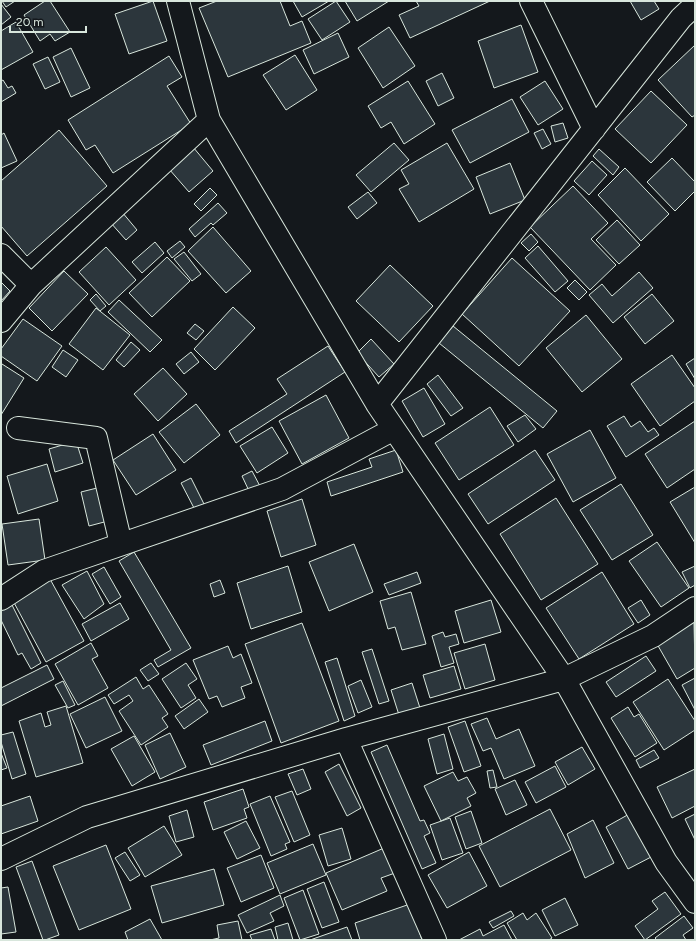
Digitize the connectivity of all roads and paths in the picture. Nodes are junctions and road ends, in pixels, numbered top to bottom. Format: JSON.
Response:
{"nodes":[{"id":1,"x":178,"y":1,"type":"edge"},
{"id":2,"x":531,"y":1,"type":"edge"},
{"id":3,"x":695,"y":5,"type":"edge"},
{"id":4,"x":209,"y":120,"type":"junction"},
{"id":5,"x":594,"y":128,"type":"junction"},
{"id":6,"x":1,"y":255,"type":"edge"},
{"id":7,"x":31,"y":285,"type":"junction"},
{"id":8,"x":1,"y":321,"type":"edge"},
{"id":9,"x":377,"y":404,"type":"junction"},
{"id":10,"x":18,"y":428,"type":"dead end"},
{"id":11,"x":394,"y":429,"type":"junction"},
{"id":12,"x":121,"y":544,"type":"junction"},
{"id":13,"x":1,"y":599,"type":"edge"},
{"id":14,"x":695,"y":608,"type":"edge"},
{"id":15,"x":564,"y":679,"type":"junction"},
{"id":16,"x":346,"y":739,"type":"junction"},
{"id":17,"x":1,"y":859,"type":"edge"},
{"id":18,"x":695,"y":902,"type":"edge"},
{"id":19,"x":435,"y":940,"type":"edge"}],
"edges":[{"from":1,"to":4,"type":"street"},
{"from":2,"to":5,"type":"street"},
{"from":3,"to":5,"type":"street"},
{"from":4,"to":7,"type":"street"},
{"from":4,"to":9,"type":"street"},
{"from":5,"to":9,"type":"street"},
{"from":6,"to":7,"type":"street"},
{"from":7,"to":8,"type":"street"},
{"from":9,"to":11,"type":"street"},
{"from":10,"to":12,"type":"street"},
{"from":11,"to":12,"type":"street"},
{"from":11,"to":15,"type":"street"},
{"from":12,"to":13,"type":"street"},
{"from":14,"to":15,"type":"street"},
{"from":15,"to":16,"type":"street"},
{"from":15,"to":18,"type":"street"},
{"from":16,"to":17,"type":"street"},
{"from":16,"to":19,"type":"street"}]}
